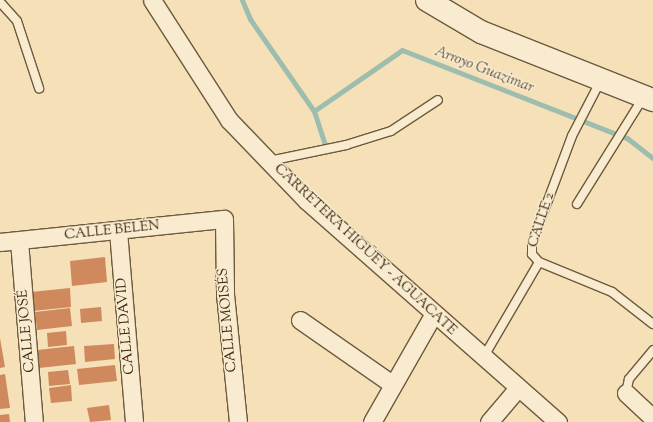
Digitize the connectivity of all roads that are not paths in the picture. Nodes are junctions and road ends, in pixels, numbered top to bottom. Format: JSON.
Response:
{"nodes":[{"id":1,"x":152,"y":0,"type":"edge"},
{"id":2,"x":427,"y":0,"type":"edge"},
{"id":3,"x":0,"y":2,"type":"edge"},
{"id":4,"x":601,"y":79,"type":"junction"},
{"id":5,"x":39,"y":88,"type":"dead end"},
{"id":6,"x":648,"y":98,"type":"edge"},
{"id":7,"x":438,"y":100,"type":"dead end"},
{"id":8,"x":268,"y":161,"type":"junction"},
{"id":9,"x":577,"y":204,"type":"dead end"},
{"id":10,"x":224,"y":219,"type":"joint"},
{"id":11,"x":118,"y":231,"type":"junction"},
{"id":12,"x":19,"y":241,"type":"junction"},
{"id":13,"x":0,"y":242,"type":"edge"},
{"id":14,"x":539,"y":262,"type":"junction"},
{"id":15,"x":433,"y":315,"type":"junction"},
{"id":16,"x":300,"y":320,"type":"dead end"},
{"id":17,"x":653,"y":324,"type":"edge"},
{"id":18,"x":653,"y":350,"type":"edge"},
{"id":19,"x":483,"y":358,"type":"junction"},
{"id":20,"x":392,"y":384,"type":"junction"},
{"id":21,"x":517,"y":389,"type":"junction"},
{"id":22,"x":626,"y":393,"type":"joint"},
{"id":23,"x":653,"y":418,"type":"edge"},
{"id":24,"x":34,"y":422,"type":"edge"},
{"id":25,"x":134,"y":422,"type":"edge"},
{"id":26,"x":238,"y":422,"type":"edge"},
{"id":27,"x":372,"y":422,"type":"edge"},
{"id":28,"x":489,"y":422,"type":"edge"},
{"id":29,"x":558,"y":422,"type":"edge"}],
"edges":[{"from":1,"to":8,"type":"street","name":"CARRETERA HIGÜEY - AGUACATE"},
{"from":2,"to":4,"type":"main road"},
{"from":3,"to":5,"type":"lane"},
{"from":4,"to":6,"type":"main road"},
{"from":4,"to":14,"type":"lane","name":"CALLE 2"},
{"from":6,"to":9,"type":"lane"},
{"from":7,"to":8,"type":"lane"},
{"from":8,"to":15,"type":"street","name":"CARRETERA HIGÜEY - AGUACATE"},
{"from":10,"to":11,"type":"street","name":"CALLE BELÉN"},
{"from":10,"to":26,"type":"street","name":"CALLE MOISÉS"},
{"from":11,"to":12,"type":"street","name":"CALLE BELÉN"},
{"from":11,"to":25,"type":"street","name":"CALLE DAVID"},
{"from":12,"to":13,"type":"street","name":"CALLE BELÉN"},
{"from":12,"to":24,"type":"street","name":"CALLE JOSÉ"},
{"from":14,"to":17,"type":"lane","name":"CALLE 2"},
{"from":14,"to":19,"type":"lane"},
{"from":15,"to":19,"type":"street","name":"CARRETERA HIGÜEY - AGUACATE"},
{"from":15,"to":20,"type":"street"},
{"from":16,"to":20,"type":"street"},
{"from":18,"to":22,"type":"lane"},
{"from":19,"to":21,"type":"street","name":"CARRETERA HIGÜEY - AGUACATE"},
{"from":20,"to":27,"type":"street"},
{"from":21,"to":28,"type":"street"},
{"from":21,"to":29,"type":"street","name":"CARRETERA HIGÜEY - AGUACATE"},
{"from":22,"to":23,"type":"street"}]}
